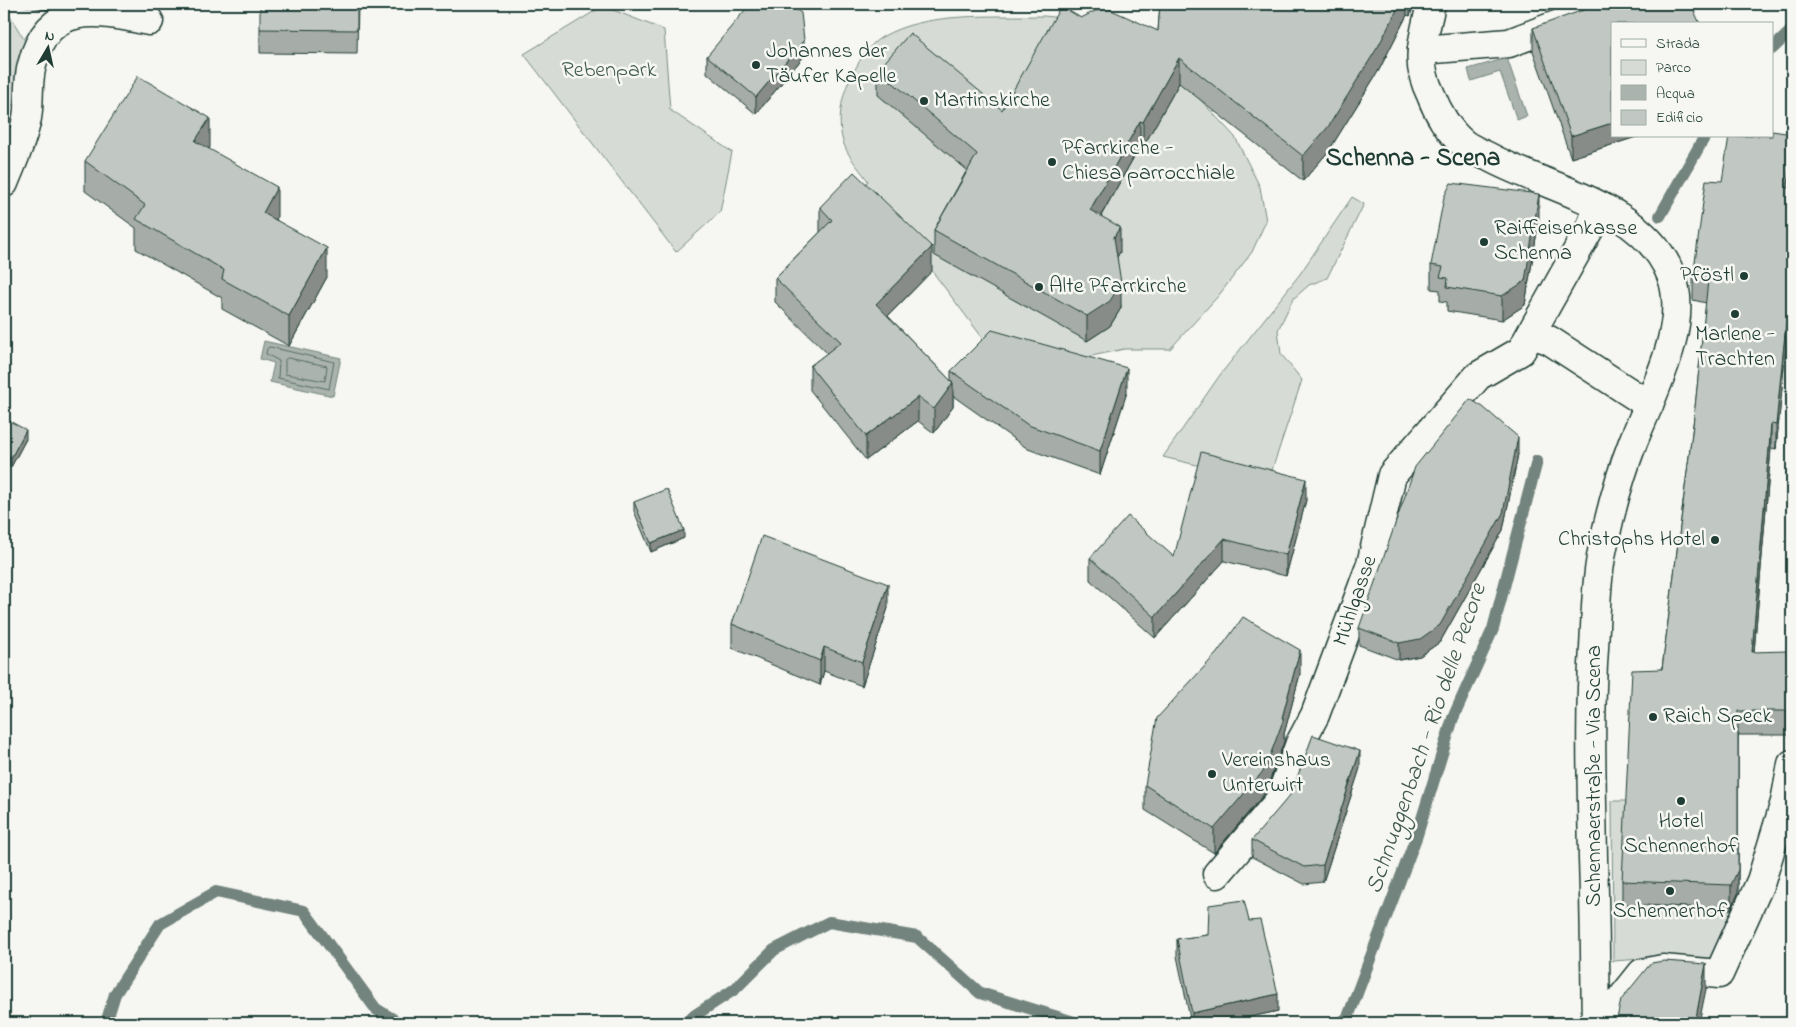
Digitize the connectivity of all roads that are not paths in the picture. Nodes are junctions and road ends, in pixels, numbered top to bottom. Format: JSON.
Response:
{"nodes":[{"id":1,"x":1431,"y":4,"type":"edge"},
{"id":2,"x":1612,"y":4,"type":"edge"},
{"id":3,"x":149,"y":21,"type":"dead end"},
{"id":4,"x":1422,"y":50,"type":"junction"},
{"id":5,"x":4,"y":183,"type":"edge"},
{"id":6,"x":1600,"y":206,"type":"junction"},
{"id":7,"x":1526,"y":343,"type":"junction"},
{"id":8,"x":1649,"y":405,"type":"junction"},
{"id":9,"x":1792,"y":764,"type":"edge"},
{"id":10,"x":1217,"y":874,"type":"dead end"},
{"id":11,"x":1596,"y":1023,"type":"edge"},
{"id":12,"x":1602,"y":1023,"type":"edge"}],
"edges":[{"from":1,"to":4,"type":"street","name":"Schennaerstraße - Via Scena"},
{"from":2,"to":4,"type":"street"},
{"from":3,"to":5,"type":"street"},
{"from":4,"to":6,"type":"street","name":"Schennaerstraße - Via Scena"},
{"from":6,"to":7,"type":"street"},
{"from":6,"to":8,"type":"street","name":"Schennaerstraße - Via Scena"},
{"from":7,"to":8,"type":"street"},
{"from":7,"to":10,"type":"street","name":"Mühlgasse"},
{"from":8,"to":11,"type":"street","name":"Schennaerstraße - Via Scena"},
{"from":9,"to":12,"type":"street"}]}
